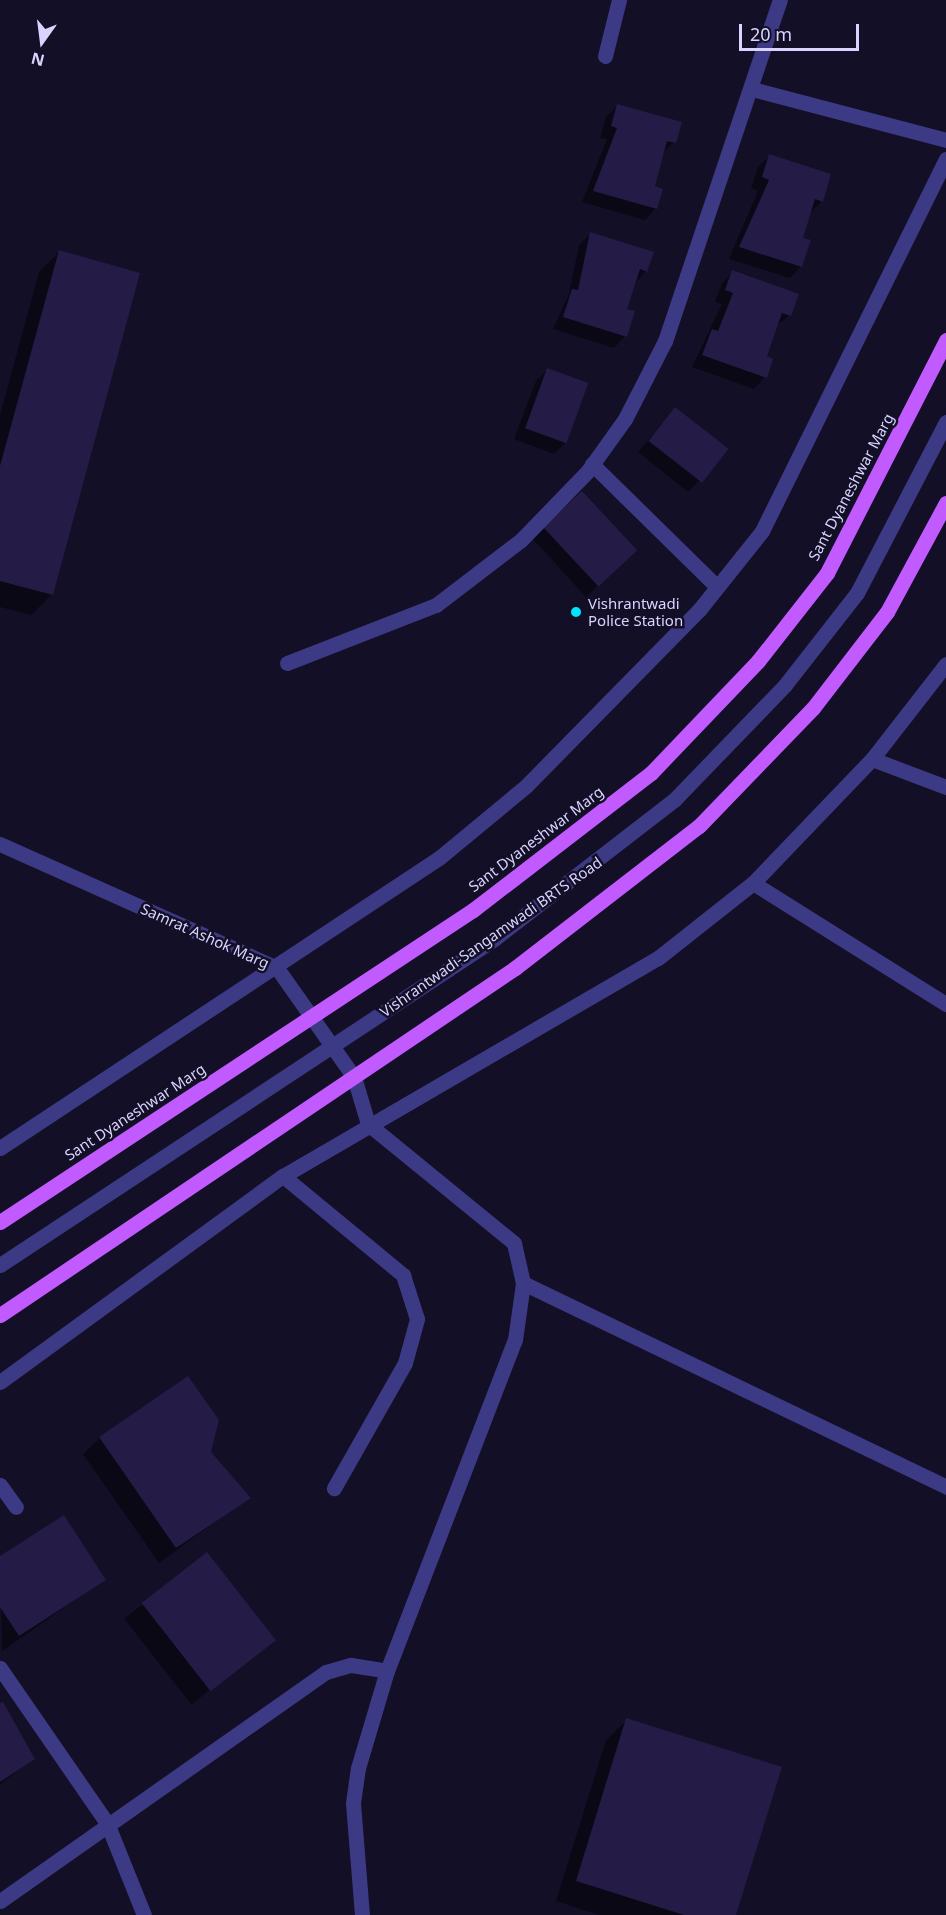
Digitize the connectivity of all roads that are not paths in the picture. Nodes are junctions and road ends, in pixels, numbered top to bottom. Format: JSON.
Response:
{"nodes":[{"id":1,"x":619,"y":0,"type":"edge"},
{"id":2,"x":780,"y":0,"type":"edge"},
{"id":3,"x":605,"y":56,"type":"dead end"},
{"id":4,"x":752,"y":89,"type":"junction"},
{"id":5,"x":946,"y":140,"type":"edge"},
{"id":6,"x":946,"y":159,"type":"edge"},
{"id":7,"x":946,"y":340,"type":"edge"},
{"id":8,"x":946,"y":422,"type":"edge"},
{"id":9,"x":592,"y":464,"type":"junction"},
{"id":10,"x":946,"y":503,"type":"edge"},
{"id":11,"x":717,"y":587,"type":"junction"},
{"id":12,"x":287,"y":663,"type":"dead end"},
{"id":13,"x":946,"y":664,"type":"edge"},
{"id":14,"x":872,"y":759,"type":"junction"},
{"id":15,"x":946,"y":787,"type":"edge"},
{"id":16,"x":0,"y":844,"type":"edge"},
{"id":17,"x":753,"y":882,"type":"junction"},
{"id":18,"x":277,"y":968,"type":"junction"},
{"id":19,"x":946,"y":1004,"type":"edge"},
{"id":20,"x":312,"y":1017,"type":"junction"},
{"id":21,"x":333,"y":1047,"type":"junction"},
{"id":22,"x":354,"y":1077,"type":"junction"},
{"id":23,"x":368,"y":1124,"type":"junction"},
{"id":24,"x":0,"y":1148,"type":"edge"},
{"id":25,"x":284,"y":1176,"type":"junction"},
{"id":26,"x":0,"y":1222,"type":"edge"},
{"id":27,"x":0,"y":1265,"type":"edge"},
{"id":28,"x":524,"y":1283,"type":"junction"},
{"id":29,"x":0,"y":1315,"type":"edge"},
{"id":30,"x":0,"y":1382,"type":"edge"},
{"id":31,"x":0,"y":1485,"type":"edge"},
{"id":32,"x":946,"y":1487,"type":"edge"},
{"id":33,"x":334,"y":1488,"type":"dead end"},
{"id":34,"x":16,"y":1507,"type":"dead end"},
{"id":35,"x":0,"y":1668,"type":"edge"},
{"id":36,"x":387,"y":1671,"type":"junction"},
{"id":37,"x":106,"y":1823,"type":"junction"},
{"id":38,"x":0,"y":1901,"type":"edge"},
{"id":39,"x":144,"y":1915,"type":"edge"},
{"id":40,"x":362,"y":1915,"type":"edge"}],
"edges":[{"from":1,"to":3,"type":"street"},
{"from":2,"to":4,"type":"street"},
{"from":4,"to":5,"type":"street"},
{"from":4,"to":9,"type":"street"},
{"from":6,"to":11,"type":"street"},
{"from":7,"to":20,"type":"main road","name":"Sant Dyaneshwar Marg"},
{"from":8,"to":21,"type":"street","name":"Vishrantwadi-Sangamwadi BRTS Road"},
{"from":9,"to":11,"type":"street"},
{"from":9,"to":12,"type":"street"},
{"from":10,"to":22,"type":"main road"},
{"from":11,"to":18,"type":"street"},
{"from":13,"to":14,"type":"street"},
{"from":14,"to":15,"type":"street"},
{"from":14,"to":17,"type":"street"},
{"from":16,"to":18,"type":"street","name":"Samrat Ashok Marg"},
{"from":17,"to":19,"type":"street"},
{"from":17,"to":23,"type":"street"},
{"from":18,"to":20,"type":"street","name":"Samrat Ashok Marg"},
{"from":18,"to":24,"type":"street"},
{"from":20,"to":21,"type":"street","name":"Samrat Ashok Marg"},
{"from":20,"to":26,"type":"main road","name":"Sant Dyaneshwar Marg"},
{"from":21,"to":22,"type":"street","name":"Samrat Ashok Marg"},
{"from":21,"to":27,"type":"street","name":"Vishrantwadi-Sangamwadi BRTS Road"},
{"from":22,"to":23,"type":"street","name":"Samrat Ashok Marg"},
{"from":22,"to":29,"type":"main road"},
{"from":23,"to":25,"type":"street"},
{"from":23,"to":28,"type":"street"},
{"from":25,"to":30,"type":"street"},
{"from":25,"to":33,"type":"street"},
{"from":28,"to":32,"type":"street"},
{"from":28,"to":36,"type":"street"},
{"from":31,"to":34,"type":"street"},
{"from":35,"to":37,"type":"street"},
{"from":36,"to":37,"type":"street"},
{"from":36,"to":40,"type":"street"},
{"from":37,"to":38,"type":"street"},
{"from":37,"to":39,"type":"street"}]}
